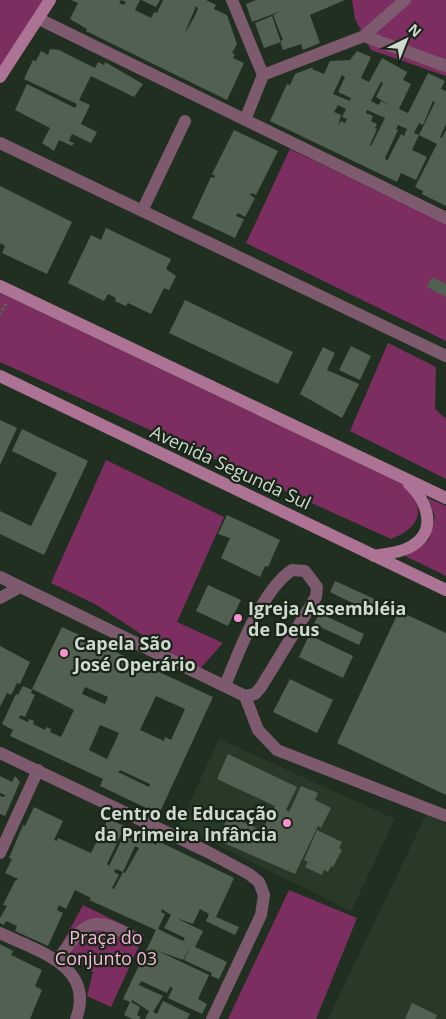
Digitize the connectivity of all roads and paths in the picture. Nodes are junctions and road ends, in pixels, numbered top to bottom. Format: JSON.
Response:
{"nodes":[{"id":1,"x":50,"y":0,"type":"edge"},
{"id":2,"x":232,"y":0,"type":"edge"},
{"id":3,"x":405,"y":0,"type":"edge"},
{"id":4,"x":39,"y":18,"type":"junction"},
{"id":5,"x":364,"y":36,"type":"junction"},
{"id":6,"x":446,"y":66,"type":"edge"},
{"id":7,"x":263,"y":75,"type":"junction"},
{"id":8,"x":0,"y":77,"type":"edge"},
{"id":9,"x":245,"y":120,"type":"junction"},
{"id":10,"x":185,"y":121,"type":"dead end"},
{"id":11,"x":0,"y":143,"type":"edge"},
{"id":12,"x":142,"y":211,"type":"junction"},
{"id":13,"x":446,"y":218,"type":"edge"},
{"id":14,"x":0,"y":286,"type":"edge"},
{"id":15,"x":446,"y":356,"type":"edge"},
{"id":16,"x":0,"y":376,"type":"edge"},
{"id":17,"x":403,"y":479,"type":"junction"},
{"id":18,"x":446,"y":498,"type":"edge"},
{"id":19,"x":374,"y":556,"type":"junction"},
{"id":20,"x":0,"y":577,"type":"edge"},
{"id":21,"x":20,"y":586,"type":"junction"},
{"id":22,"x":446,"y":590,"type":"edge"},
{"id":23,"x":0,"y":598,"type":"edge"},
{"id":24,"x":225,"y":686,"type":"junction"},
{"id":25,"x":245,"y":696,"type":"junction"},
{"id":26,"x":0,"y":753,"type":"edge"},
{"id":27,"x":38,"y":770,"type":"junction"},
{"id":28,"x":446,"y":816,"type":"edge"},
{"id":29,"x":0,"y":853,"type":"edge"},
{"id":30,"x":0,"y":933,"type":"edge"},
{"id":31,"x":131,"y":936,"type":"dead end"},
{"id":32,"x":57,"y":961,"type":"junction"},
{"id":33,"x":76,"y":1019,"type":"edge"},
{"id":34,"x":212,"y":1019,"type":"edge"}],
"edges":[{"from":1,"to":4,"type":"main road"},
{"from":2,"to":7,"type":"street"},
{"from":3,"to":5,"type":"street"},
{"from":4,"to":8,"type":"main road"},
{"from":4,"to":9,"type":"street"},
{"from":5,"to":6,"type":"street"},
{"from":5,"to":7,"type":"street"},
{"from":7,"to":9,"type":"street"},
{"from":9,"to":13,"type":"street"},
{"from":10,"to":12,"type":"street"},
{"from":11,"to":12,"type":"street"},
{"from":12,"to":15,"type":"street"},
{"from":14,"to":17,"type":"main road"},
{"from":16,"to":19,"type":"main road","name":"Avenida Segunda Sul"},
{"from":17,"to":18,"type":"main road"},
{"from":17,"to":19,"type":"main road"},
{"from":19,"to":22,"type":"main road","name":"Avenida Segunda Sul"},
{"from":20,"to":21,"type":"street"},
{"from":21,"to":23,"type":"street"},
{"from":21,"to":24,"type":"street"},
{"from":24,"to":25,"type":"street"},
{"from":24,"to":25,"type":"street"},
{"from":25,"to":28,"type":"street"},
{"from":26,"to":27,"type":"street"},
{"from":27,"to":29,"type":"street"},
{"from":27,"to":34,"type":"street"},
{"from":30,"to":32,"type":"street"},
{"from":31,"to":32,"type":"street"},
{"from":32,"to":33,"type":"street"}]}
